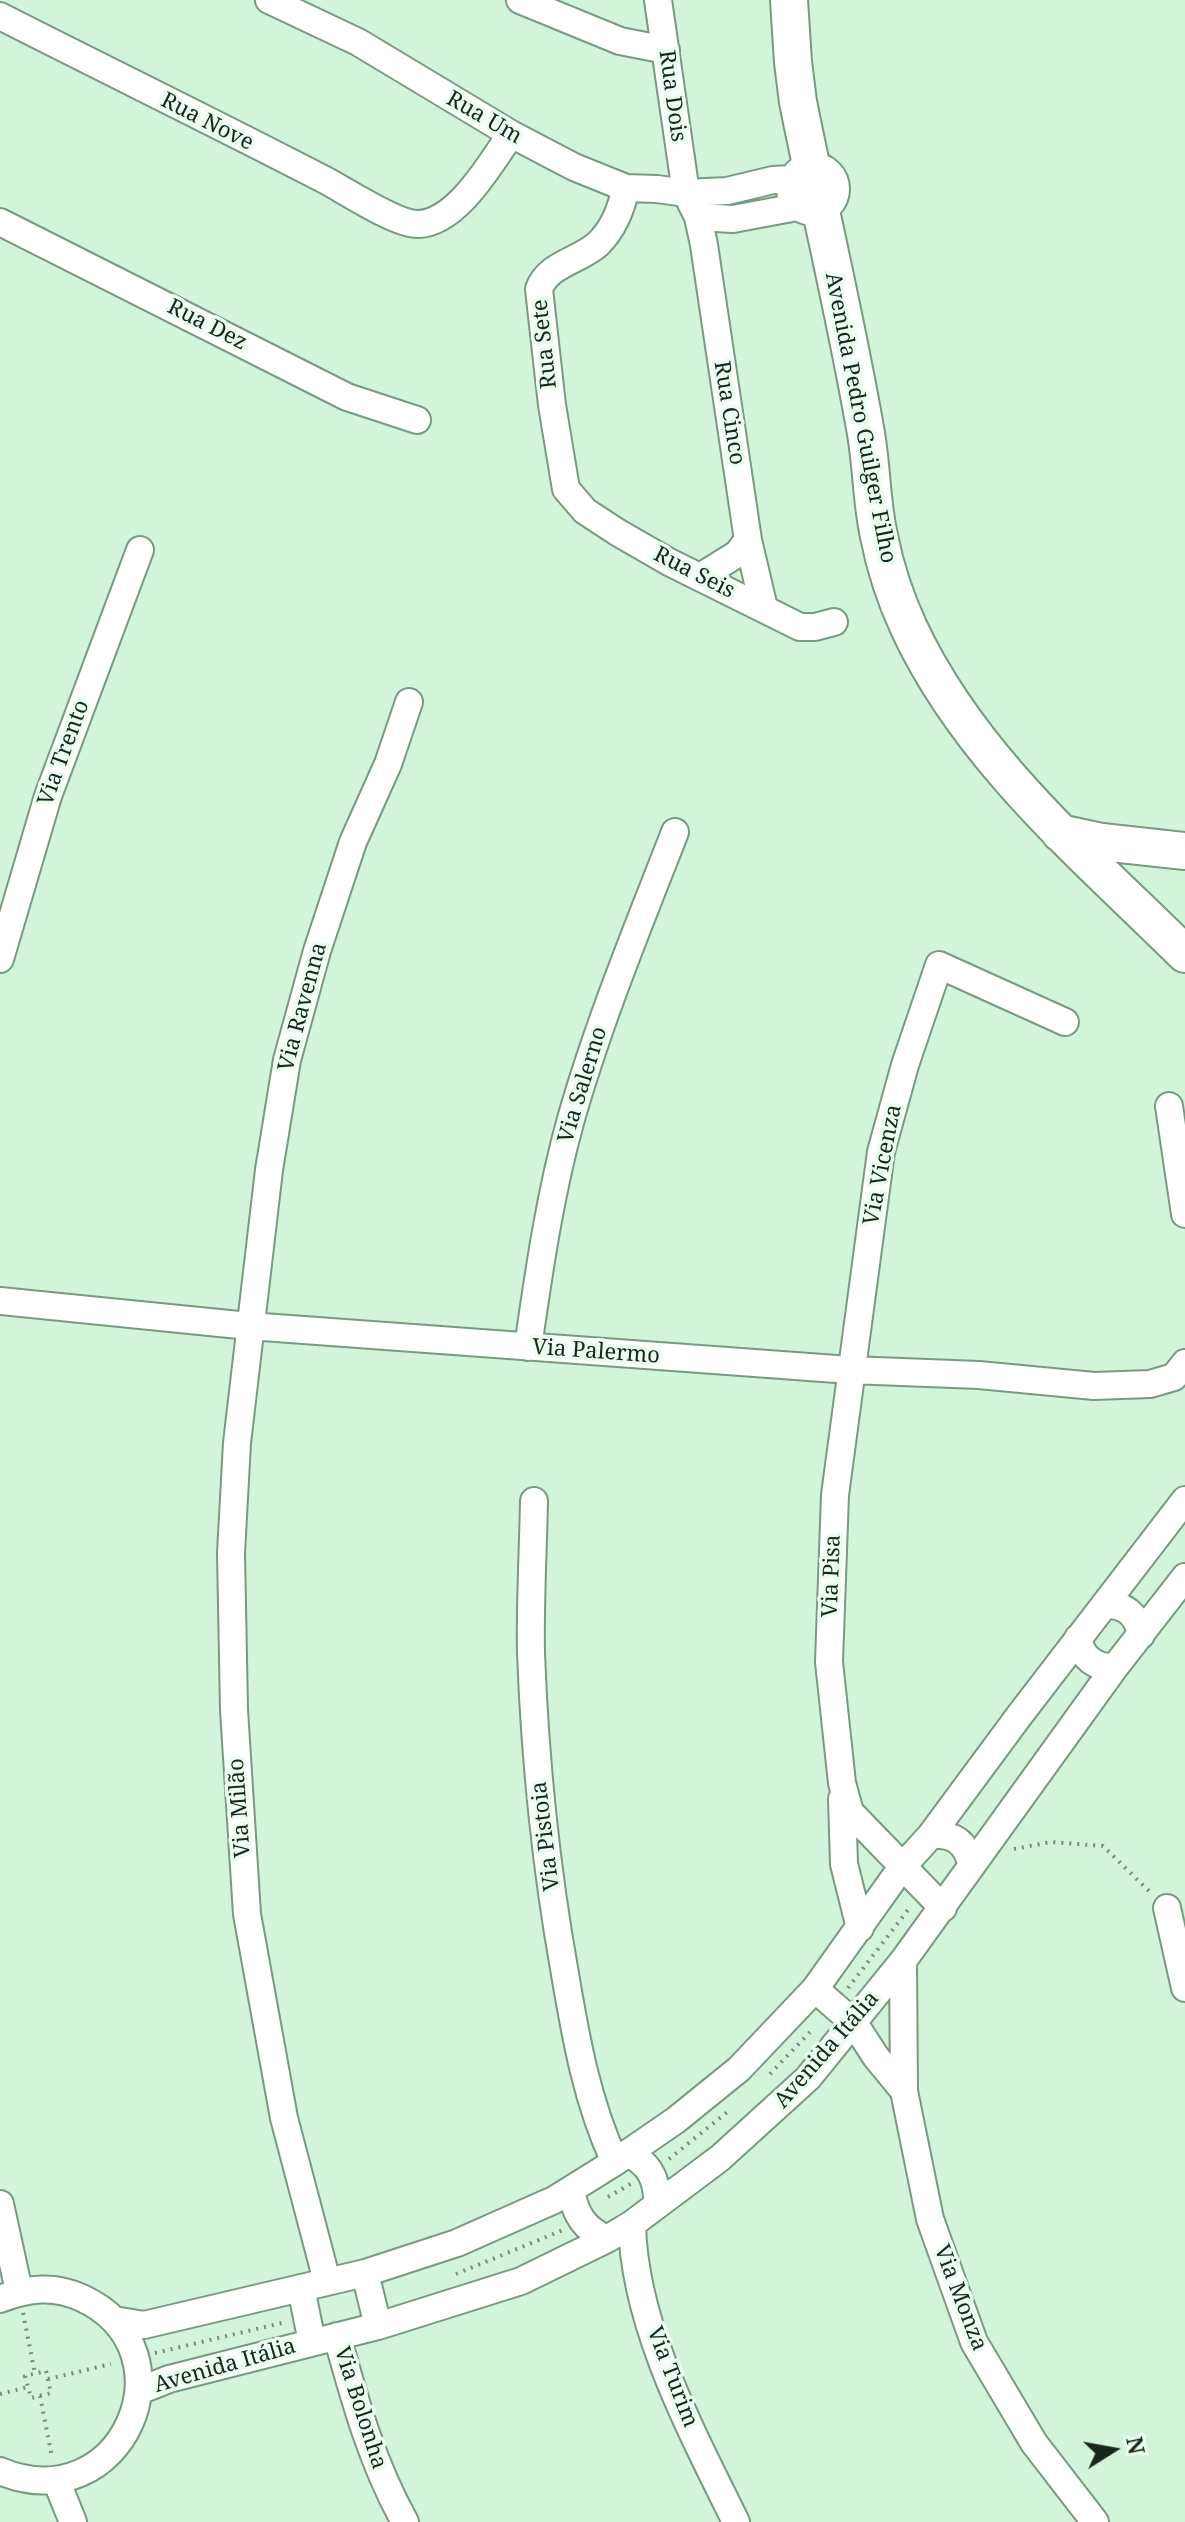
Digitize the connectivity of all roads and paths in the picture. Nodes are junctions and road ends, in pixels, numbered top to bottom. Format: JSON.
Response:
{"nodes":[{"id":1,"x":269,"y":0,"type":"edge"},
{"id":2,"x":520,"y":0,"type":"edge"},
{"id":3,"x":658,"y":0,"type":"edge"},
{"id":4,"x":789,"y":0,"type":"edge"},
{"id":5,"x":0,"y":16,"type":"edge"},
{"id":6,"x":666,"y":50,"type":"junction"},
{"id":7,"x":511,"y":134,"type":"junction"},
{"id":8,"x":626,"y":188,"type":"junction"},
{"id":9,"x":810,"y":189,"type":"junction"},
{"id":10,"x":686,"y":193,"type":"junction"},
{"id":11,"x":698,"y":217,"type":"junction"},
{"id":12,"x":0,"y":222,"type":"edge"},
{"id":13,"x":417,"y":420,"type":"dead end"},
{"id":14,"x":566,"y":489,"type":"joint"},
{"id":15,"x":748,"y":540,"type":"junction"},
{"id":16,"x":140,"y":550,"type":"dead end"},
{"id":17,"x":700,"y":577,"type":"junction"},
{"id":18,"x":764,"y":608,"type":"junction"},
{"id":19,"x":834,"y":622,"type":"dead end"},
{"id":20,"x":409,"y":702,"type":"dead end"},
{"id":21,"x":675,"y":832,"type":"dead end"},
{"id":22,"x":1060,"y":833,"type":"junction"},
{"id":23,"x":1185,"y":851,"type":"edge"},
{"id":24,"x":1185,"y":954,"type":"edge"},
{"id":25,"x":0,"y":959,"type":"edge"},
{"id":26,"x":1065,"y":1022,"type":"dead end"},
{"id":27,"x":1169,"y":1106,"type":"dead end"},
{"id":28,"x":1185,"y":1214,"type":"edge"},
{"id":29,"x":0,"y":1301,"type":"edge"},
{"id":30,"x":249,"y":1326,"type":"junction"},
{"id":31,"x":528,"y":1347,"type":"junction"},
{"id":32,"x":1185,"y":1363,"type":"edge"},
{"id":33,"x":850,"y":1370,"type":"junction"},
{"id":34,"x":1185,"y":1500,"type":"edge"},
{"id":35,"x":534,"y":1501,"type":"dead end"},
{"id":36,"x":1185,"y":1577,"type":"edge"},
{"id":37,"x":1104,"y":1605,"type":"junction"},
{"id":38,"x":1141,"y":1635,"type":"junction"},
{"id":39,"x":1078,"y":1638,"type":"junction"},
{"id":40,"x":1115,"y":1667,"type":"junction"},
{"id":41,"x":842,"y":1783,"type":"junction"},
{"id":42,"x":931,"y":1835,"type":"junction"},
{"id":43,"x":978,"y":1855,"type":"junction"},
{"id":44,"x":902,"y":1867,"type":"junction"},
{"id":45,"x":943,"y":1908,"type":"junction"},
{"id":46,"x":1167,"y":1908,"type":"joint"},
{"id":47,"x":860,"y":1928,"type":"junction"},
{"id":48,"x":903,"y":1961,"type":"junction"},
{"id":49,"x":1185,"y":1988,"type":"edge"},
{"id":50,"x":815,"y":1989,"type":"junction"},
{"id":51,"x":854,"y":2023,"type":"junction"},
{"id":52,"x":904,"y":2091,"type":"junction"},
{"id":53,"x":621,"y":2158,"type":"junction"},
{"id":54,"x":571,"y":2190,"type":"junction"},
{"id":55,"x":0,"y":2204,"type":"edge"},
{"id":56,"x":657,"y":2205,"type":"junction"},
{"id":57,"x":632,"y":2224,"type":"junction"},
{"id":58,"x":607,"y":2239,"type":"junction"},
{"id":59,"x":365,"y":2273,"type":"junction"},
{"id":60,"x":327,"y":2281,"type":"junction"},
{"id":61,"x":301,"y":2288,"type":"junction"},
{"id":62,"x":10,"y":2295,"type":"edge"},
{"id":63,"x":114,"y":2320,"type":"junction"},
{"id":64,"x":378,"y":2326,"type":"junction"},
{"id":65,"x":325,"y":2339,"type":"junction"},
{"id":66,"x":35,"y":2374,"type":"junction"},
{"id":67,"x":28,"y":2387,"type":"junction"},
{"id":68,"x":139,"y":2391,"type":"junction"},
{"id":69,"x":0,"y":2394,"type":"edge"},
{"id":70,"x":40,"y":2396,"type":"junction"},
{"id":71,"x":0,"y":2471,"type":"edge"},
{"id":72,"x":56,"y":2480,"type":"junction"},
{"id":73,"x":73,"y":2522,"type":"edge"},
{"id":74,"x":405,"y":2522,"type":"edge"},
{"id":75,"x":736,"y":2522,"type":"edge"},
{"id":76,"x":1095,"y":2522,"type":"edge"}],
"edges":[{"from":1,"to":7,"type":"street","name":"Rua Um"},
{"from":2,"to":6,"type":"street"},
{"from":3,"to":6,"type":"street","name":"Rua Dois"},
{"from":4,"to":9,"type":"main road","name":"Avenida Pedro Guilger Filho"},
{"from":5,"to":7,"type":"street","name":"Rua Nove"},
{"from":6,"to":10,"type":"street","name":"Rua Dois"},
{"from":7,"to":8,"type":"street","name":"Rua Um"},
{"from":8,"to":10,"type":"street","name":"Rua Um"},
{"from":8,"to":14,"type":"street","name":"Rua Sete"},
{"from":9,"to":10,"type":"street","name":"Rua Um"},
{"from":9,"to":11,"type":"street"},
{"from":9,"to":22,"type":"main road","name":"Avenida Pedro Guilger Filho"},
{"from":10,"to":11,"type":"street"},
{"from":11,"to":15,"type":"street","name":"Rua Cinco"},
{"from":12,"to":13,"type":"street","name":"Rua Dez"},
{"from":14,"to":17,"type":"street","name":"Rua Seis"},
{"from":15,"to":17,"type":"street"},
{"from":15,"to":18,"type":"street","name":"Rua Cinco"},
{"from":16,"to":25,"type":"street","name":"Via Trento"},
{"from":17,"to":18,"type":"street","name":"Rua Seis"},
{"from":18,"to":19,"type":"street","name":"Rua Seis"},
{"from":20,"to":30,"type":"street","name":"Via Ravenna"},
{"from":21,"to":31,"type":"street","name":"Via Salerno"},
{"from":22,"to":23,"type":"main road"},
{"from":22,"to":24,"type":"main road","name":"Avenida Pedro Guilger Filho"},
{"from":26,"to":33,"type":"street","name":"Via Vicenza"},
{"from":27,"to":28,"type":"street"},
{"from":29,"to":30,"type":"street","name":"Via Palermo"},
{"from":30,"to":31,"type":"street","name":"Via Palermo"},
{"from":30,"to":60,"type":"street","name":"Via Milão"},
{"from":31,"to":33,"type":"street","name":"Via Palermo"},
{"from":32,"to":33,"type":"street","name":"Via Palermo"},
{"from":33,"to":41,"type":"street","name":"Via Pisa"},
{"from":34,"to":37,"type":"street"},
{"from":35,"to":53,"type":"street","name":"Via Pistoia"},
{"from":36,"to":38,"type":"street","name":"Avenida Itália"},
{"from":37,"to":38,"type":"street"},
{"from":37,"to":39,"type":"street"},
{"from":38,"to":40,"type":"street","name":"Avenida Itália"},
{"from":39,"to":40,"type":"street"},
{"from":39,"to":42,"type":"street"},
{"from":40,"to":43,"type":"street","name":"Avenida Itália"},
{"from":41,"to":44,"type":"street","name":"Via Pisa"},
{"from":41,"to":47,"type":"street","name":"Via Pisa"},
{"from":42,"to":43,"type":"street"},
{"from":42,"to":44,"type":"street"},
{"from":43,"to":45,"type":"street","name":"Avenida Itália"},
{"from":43,"to":46,"type":"path"},
{"from":44,"to":45,"type":"street"},
{"from":44,"to":47,"type":"street"},
{"from":45,"to":48,"type":"street","name":"Avenida Itália"},
{"from":46,"to":49,"type":"street"},
{"from":47,"to":50,"type":"street"},
{"from":48,"to":51,"type":"street","name":"Avenida Itália"},
{"from":48,"to":52,"type":"street","name":"Via Monza"},
{"from":50,"to":51,"type":"street","name":"Via Monza"},
{"from":50,"to":53,"type":"street"},
{"from":51,"to":52,"type":"street","name":"Via Monza"},
{"from":51,"to":56,"type":"street","name":"Avenida Itália"},
{"from":52,"to":76,"type":"street","name":"Via Monza"},
{"from":53,"to":54,"type":"street"},
{"from":53,"to":56,"type":"street"},
{"from":54,"to":58,"type":"street"},
{"from":54,"to":59,"type":"street"},
{"from":55,"to":62,"type":"street"},
{"from":56,"to":57,"type":"street","name":"Avenida Itália"},
{"from":57,"to":58,"type":"street","name":"Avenida Itália"},
{"from":57,"to":75,"type":"street","name":"Via Turim"},
{"from":58,"to":64,"type":"street","name":"Avenida Itália"},
{"from":59,"to":60,"type":"street"},
{"from":59,"to":64,"type":"street"},
{"from":60,"to":61,"type":"street"},
{"from":61,"to":63,"type":"street"},
{"from":61,"to":65,"type":"street","name":"Avenida Itália"},
{"from":62,"to":63,"type":"street"},
{"from":62,"to":66,"type":"path"},
{"from":63,"to":68,"type":"street"},
{"from":64,"to":65,"type":"street","name":"Avenida Itália"},
{"from":65,"to":68,"type":"street","name":"Avenida Itália"},
{"from":65,"to":74,"type":"street","name":"Via Bolonha"},
{"from":66,"to":67,"type":"path"},
{"from":66,"to":70,"type":"path"},
{"from":67,"to":69,"type":"path"},
{"from":67,"to":70,"type":"path"},
{"from":68,"to":72,"type":"street"},
{"from":70,"to":72,"type":"path"},
{"from":71,"to":72,"type":"street"},
{"from":72,"to":73,"type":"street"}]}
